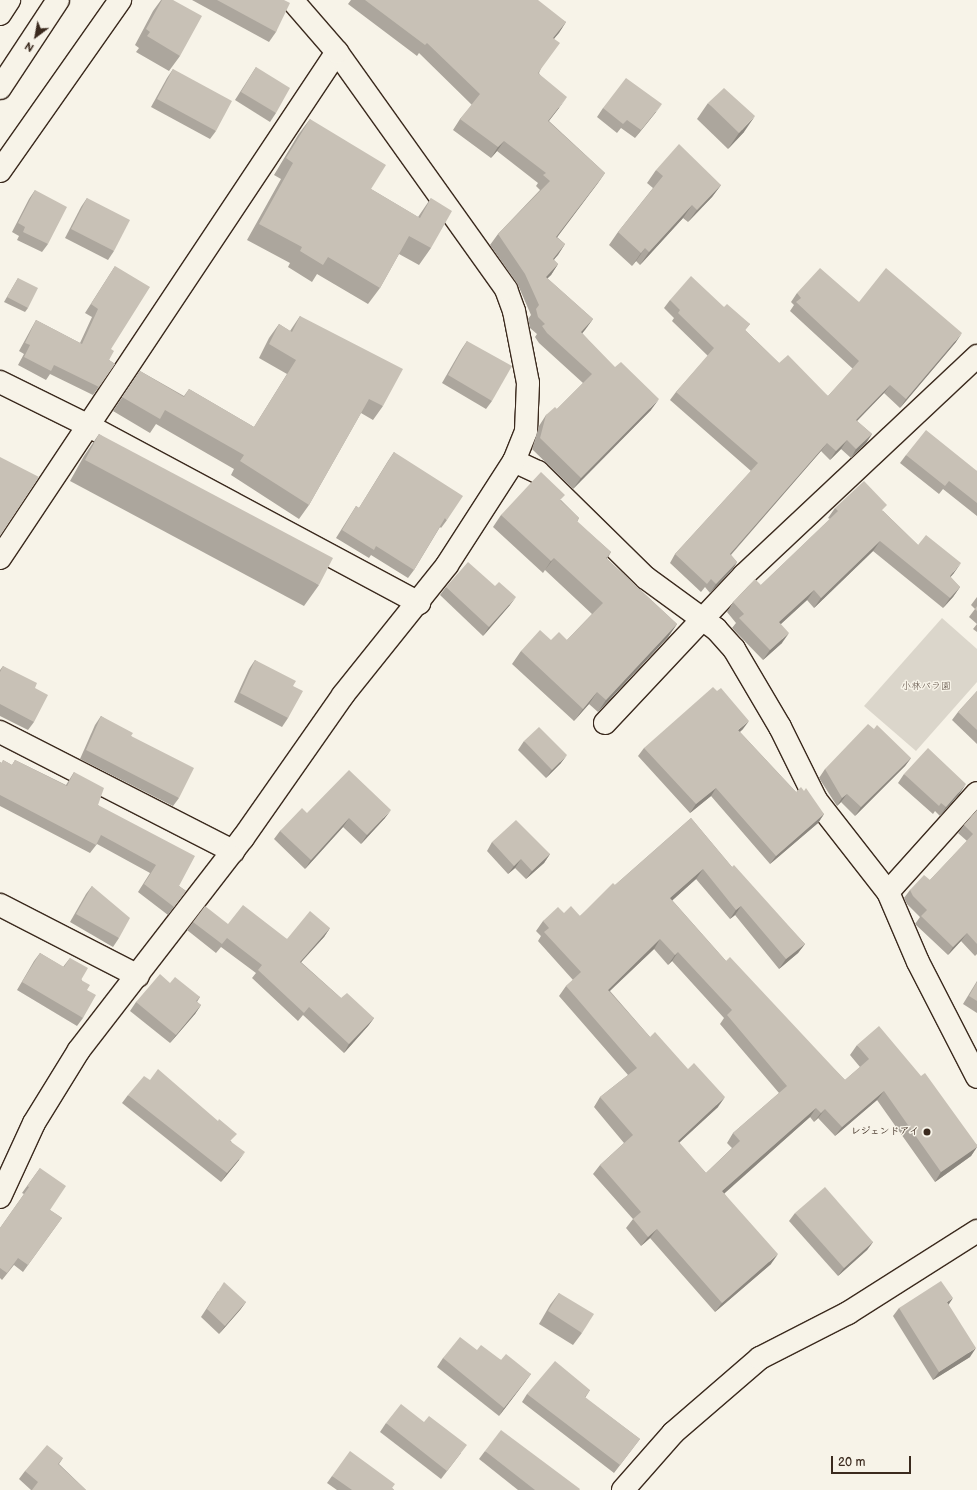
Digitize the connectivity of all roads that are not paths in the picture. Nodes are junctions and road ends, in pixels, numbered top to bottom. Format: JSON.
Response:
{"nodes":[{"id":1,"x":9,"y":0,"type":"edge"},
{"id":2,"x":58,"y":0,"type":"edge"},
{"id":3,"x":120,"y":0,"type":"edge"},
{"id":4,"x":292,"y":0,"type":"edge"},
{"id":5,"x":0,"y":14,"type":"edge"},
{"id":6,"x":337,"y":52,"type":"junction"},
{"id":7,"x":0,"y":88,"type":"edge"},
{"id":8,"x":0,"y":171,"type":"edge"},
{"id":9,"x":977,"y":356,"type":"edge"},
{"id":10,"x":0,"y":382,"type":"edge"},
{"id":11,"x":87,"y":425,"type":"junction"},
{"id":12,"x":514,"y":461,"type":"junction"},
{"id":13,"x":0,"y":558,"type":"edge"},
{"id":14,"x":419,"y":603,"type":"junction"},
{"id":15,"x":702,"y":618,"type":"junction"},
{"id":16,"x":605,"y":723,"type":"dead end"},
{"id":17,"x":0,"y":732,"type":"edge"},
{"id":18,"x":977,"y":793,"type":"edge"},
{"id":19,"x":233,"y":851,"type":"junction"},
{"id":20,"x":888,"y":892,"type":"junction"},
{"id":21,"x":0,"y":905,"type":"edge"},
{"id":22,"x":138,"y":976,"type":"junction"},
{"id":23,"x":977,"y":1077,"type":"edge"},
{"id":24,"x":0,"y":1197,"type":"edge"},
{"id":25,"x":977,"y":1231,"type":"edge"},
{"id":26,"x":623,"y":1490,"type":"edge"}],
"edges":[{"from":1,"to":5,"type":"main road"},
{"from":2,"to":7,"type":"main road"},
{"from":3,"to":8,"type":"main road"},
{"from":4,"to":6,"type":"main road"},
{"from":6,"to":11,"type":"main road"},
{"from":6,"to":12,"type":"main road"},
{"from":9,"to":15,"type":"main road"},
{"from":10,"to":11,"type":"main road"},
{"from":11,"to":13,"type":"main road"},
{"from":11,"to":14,"type":"main road"},
{"from":12,"to":14,"type":"main road"},
{"from":12,"to":15,"type":"main road"},
{"from":14,"to":19,"type":"main road"},
{"from":15,"to":16,"type":"main road"},
{"from":15,"to":20,"type":"main road"},
{"from":17,"to":19,"type":"main road"},
{"from":18,"to":20,"type":"main road"},
{"from":19,"to":22,"type":"main road"},
{"from":20,"to":23,"type":"main road"},
{"from":21,"to":22,"type":"main road"},
{"from":22,"to":24,"type":"main road"},
{"from":25,"to":26,"type":"main road"}]}
